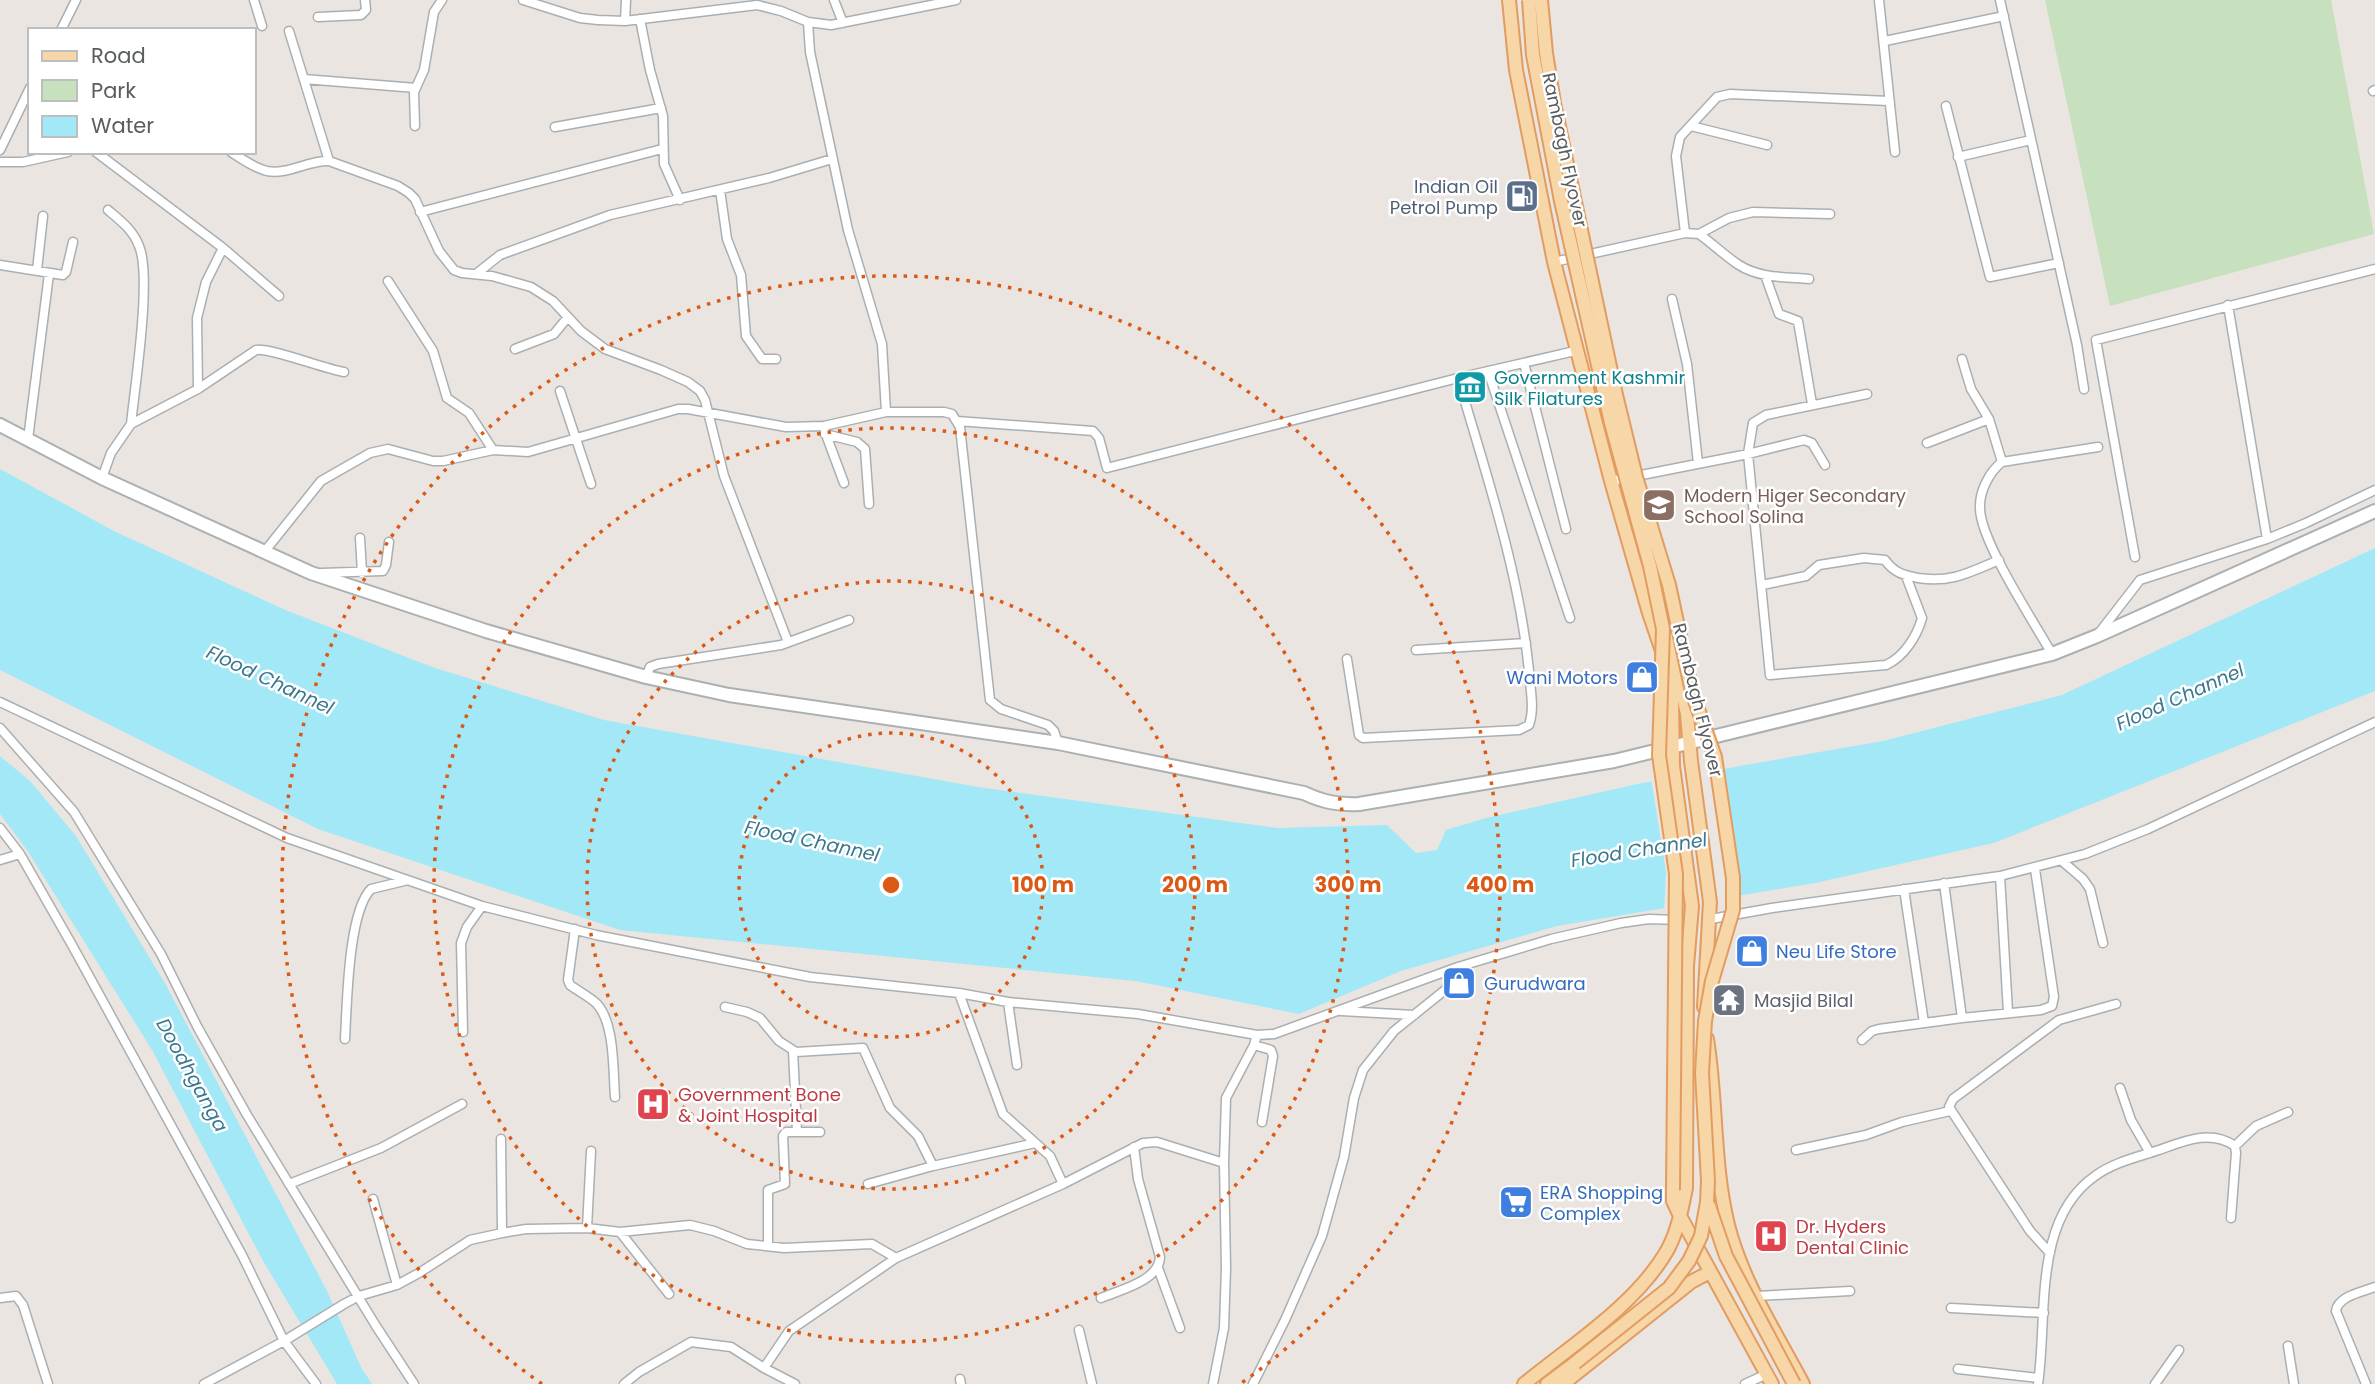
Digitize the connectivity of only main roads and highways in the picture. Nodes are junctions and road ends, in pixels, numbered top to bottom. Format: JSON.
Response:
{"nodes":[{"id":1,"x":1509,"y":0,"type":"edge"},
{"id":2,"x":1529,"y":0,"type":"edge"},
{"id":3,"x":1539,"y":0,"type":"edge"},
{"id":4,"x":0,"y":425,"type":"edge"},
{"id":5,"x":2375,"y":511,"type":"edge"},
{"id":6,"x":1690,"y":742,"type":"junction"},
{"id":7,"x":1672,"y":747,"type":"junction"},
{"id":8,"x":1707,"y":1202,"type":"junction"},
{"id":9,"x":1680,"y":1216,"type":"junction"},
{"id":10,"x":1712,"y":1275,"type":"junction"},
{"id":11,"x":1766,"y":1315,"type":"junction"},
{"id":12,"x":1743,"y":1331,"type":"junction"},
{"id":13,"x":1769,"y":1379,"type":"edge"},
{"id":14,"x":1524,"y":1384,"type":"edge"},
{"id":15,"x":1547,"y":1384,"type":"edge"},
{"id":16,"x":1563,"y":1384,"type":"edge"},
{"id":17,"x":1572,"y":1384,"type":"edge"},
{"id":18,"x":1794,"y":1384,"type":"edge"},
{"id":19,"x":1803,"y":1384,"type":"edge"}],
"edges":[{"from":1,"to":7,"type":"main road"},
{"from":2,"to":9,"type":"main road","name":"Rambagh Flyover","bridge":true},
{"from":3,"to":6,"type":"main road"},
{"from":3,"to":8,"type":"main road","name":"Rambagh Flyover","bridge":true},
{"from":4,"to":7,"type":"main road"},
{"from":5,"to":6,"type":"main road"},
{"from":6,"to":7,"type":"main road"},
{"from":6,"to":11,"type":"main road"},
{"from":7,"to":9,"type":"main road"},
{"from":8,"to":15,"type":"main road","name":"Rambagh Flyover","bridge":true},
{"from":8,"to":18,"type":"main road","bridge":true},
{"from":9,"to":10,"type":"main road","name":"Rambagh Flyover"},
{"from":9,"to":14,"type":"main road"},
{"from":10,"to":12,"type":"main road","name":"Rambagh Flyover"},
{"from":10,"to":16,"type":"main road"},
{"from":10,"to":17,"type":"main road"},
{"from":11,"to":12,"type":"main road"},
{"from":11,"to":19,"type":"main road"},
{"from":12,"to":13,"type":"main road","name":"Rambagh Flyover"}]}
